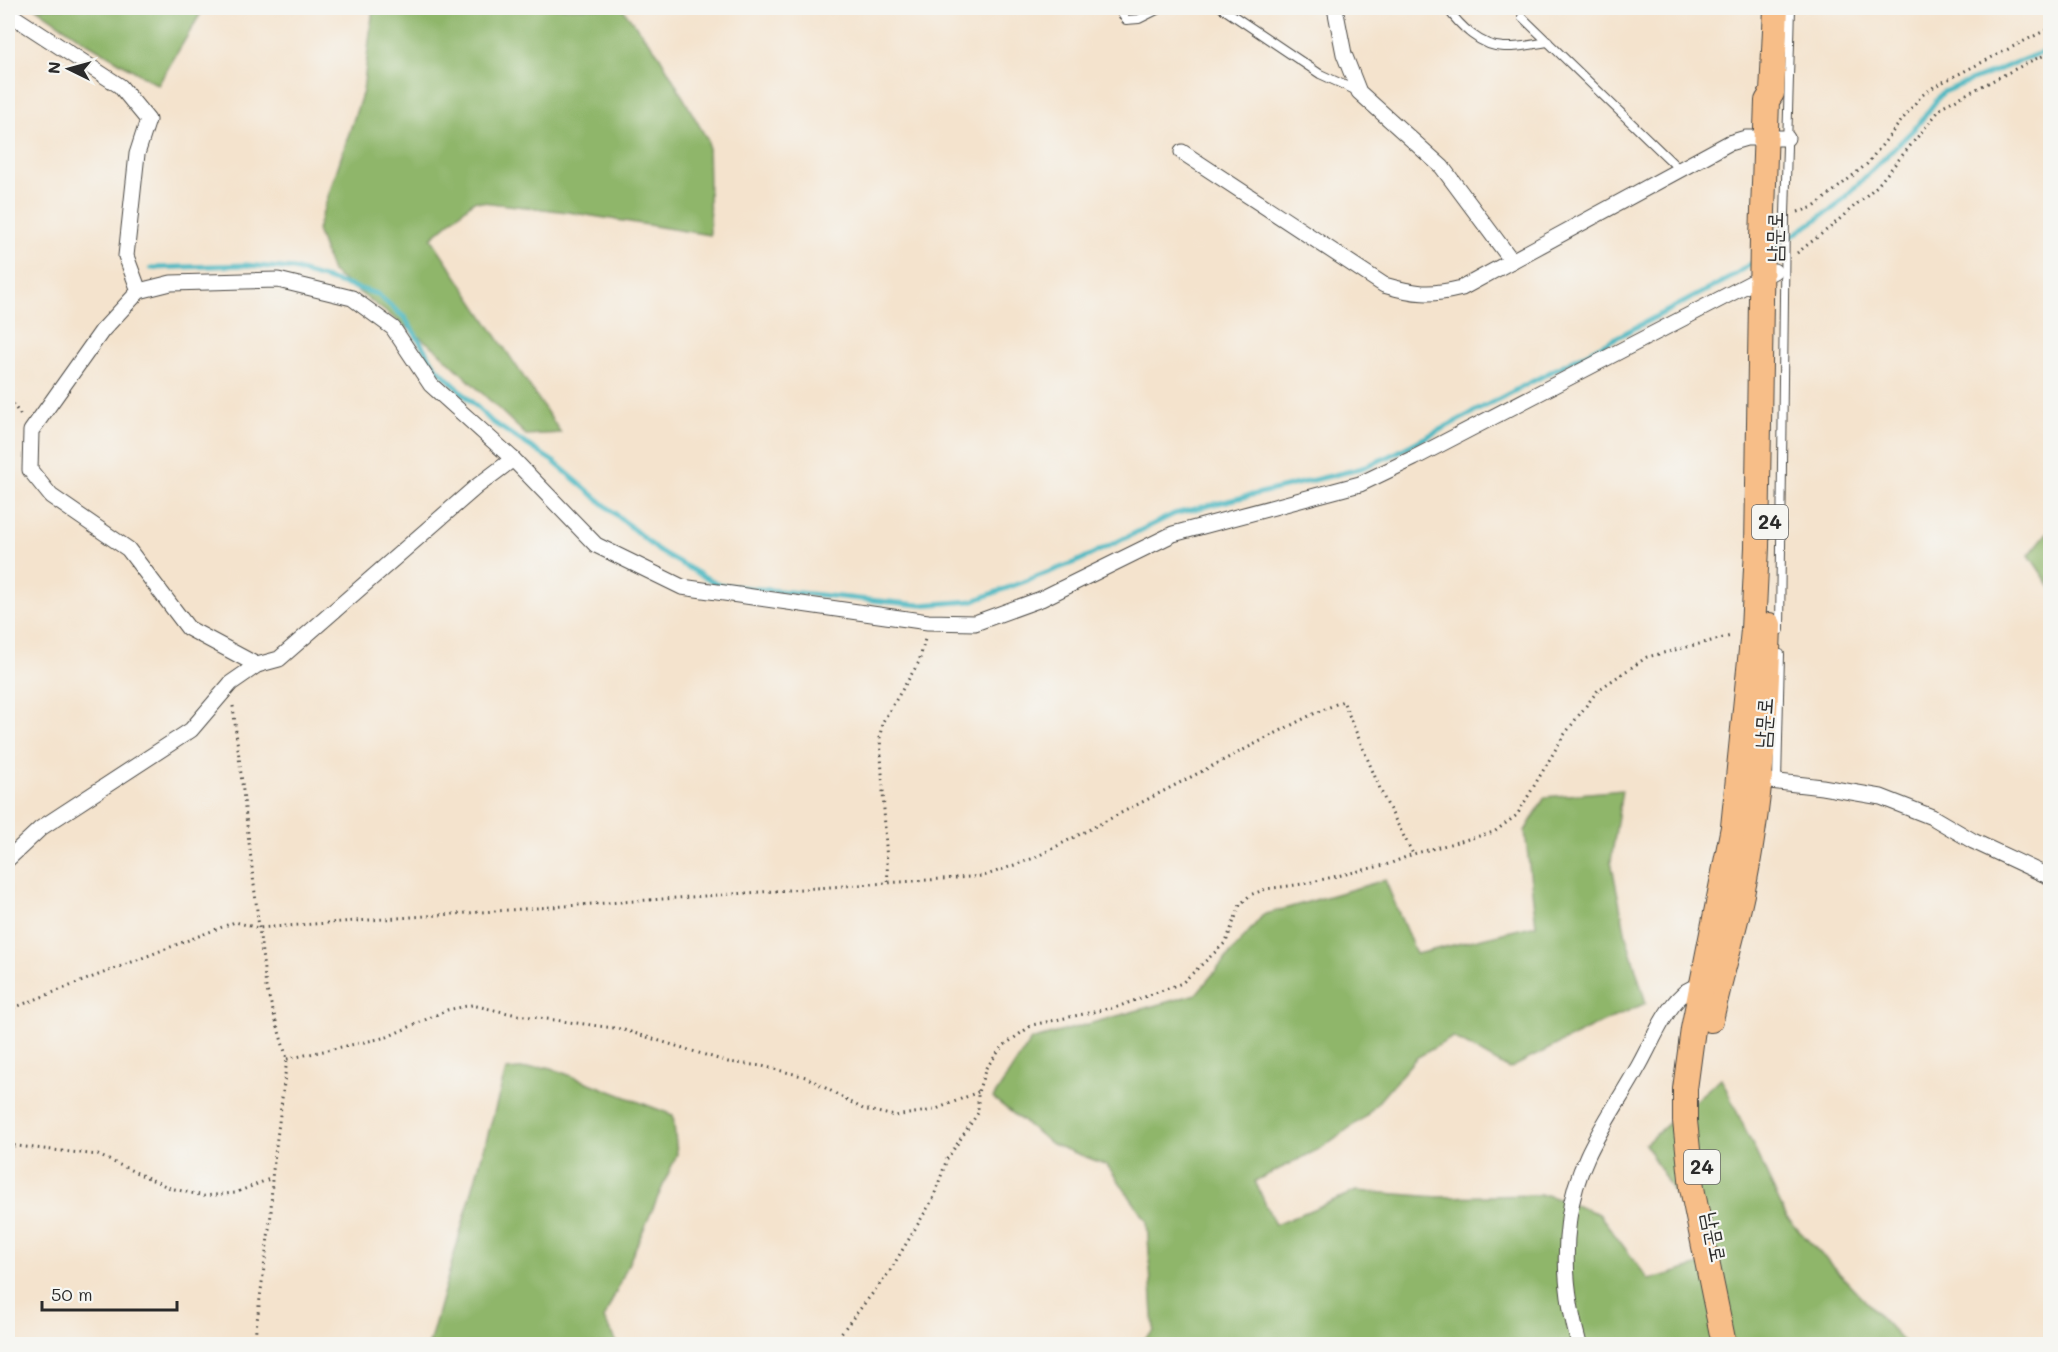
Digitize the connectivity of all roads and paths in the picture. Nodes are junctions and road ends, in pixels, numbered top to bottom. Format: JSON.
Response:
{"nodes":[{"id":1,"x":1118,"y":8,"type":"edge"},
{"id":2,"x":1161,"y":8,"type":"edge"},
{"id":3,"x":1222,"y":8,"type":"edge"},
{"id":4,"x":1335,"y":8,"type":"edge"},
{"id":5,"x":1447,"y":8,"type":"edge"},
{"id":6,"x":1776,"y":8,"type":"edge"},
{"id":7,"x":1791,"y":8,"type":"edge"},
{"id":8,"x":8,"y":13,"type":"edge"},
{"id":9,"x":1522,"y":17,"type":"dead end"},
{"id":10,"x":2050,"y":27,"type":"edge"},
{"id":11,"x":1548,"y":42,"type":"junction"},
{"id":12,"x":2050,"y":53,"type":"edge"},
{"id":13,"x":1359,"y":92,"type":"junction"},
{"id":14,"x":1777,"y":138,"type":"junction"},
{"id":15,"x":1182,"y":152,"type":"dead end"},
{"id":16,"x":1680,"y":170,"type":"junction"},
{"id":17,"x":1774,"y":226,"type":"junction"},
{"id":18,"x":1512,"y":261,"type":"junction"},
{"id":19,"x":1772,"y":269,"type":"junction"},
{"id":20,"x":139,"y":291,"type":"junction"},
{"id":21,"x":8,"y":400,"type":"edge"},
{"id":22,"x":31,"y":431,"type":"junction"},
{"id":23,"x":513,"y":459,"type":"junction"},
{"id":24,"x":928,"y":622,"type":"junction"},
{"id":25,"x":1753,"y":630,"type":"junction"},
{"id":26,"x":257,"y":665,"type":"junction"},
{"id":27,"x":231,"y":683,"type":"junction"},
{"id":28,"x":1759,"y":780,"type":"junction"},
{"id":29,"x":1413,"y":854,"type":"junction"},
{"id":30,"x":8,"y":859,"type":"edge"},
{"id":31,"x":2050,"y":877,"type":"edge"},
{"id":32,"x":888,"y":882,"type":"junction"},
{"id":33,"x":258,"y":928,"type":"junction"},
{"id":34,"x":1710,"y":987,"type":"junction"},
{"id":35,"x":8,"y":1010,"type":"edge"},
{"id":36,"x":287,"y":1059,"type":"junction"},
{"id":37,"x":978,"y":1092,"type":"junction"},
{"id":38,"x":8,"y":1145,"type":"edge"},
{"id":39,"x":272,"y":1179,"type":"junction"},
{"id":40,"x":254,"y":1344,"type":"edge"},
{"id":41,"x":842,"y":1344,"type":"edge"},
{"id":42,"x":1580,"y":1344,"type":"edge"},
{"id":43,"x":1724,"y":1344,"type":"edge"},
{"id":44,"x":1736,"y":1344,"type":"edge"}],
"edges":[{"from":1,"to":2,"type":"lane"},
{"from":3,"to":13,"type":"lane"},
{"from":4,"to":13,"type":"street"},
{"from":5,"to":11,"type":"lane"},
{"from":6,"to":14,"type":"main road","name":"남문로","number":"24"},
{"from":7,"to":14,"type":"lane"},
{"from":8,"to":20,"type":"street"},
{"from":9,"to":11,"type":"lane"},
{"from":10,"to":17,"type":"path"},
{"from":11,"to":16,"type":"lane"},
{"from":12,"to":19,"type":"path"},
{"from":13,"to":18,"type":"street"},
{"from":14,"to":16,"type":"street"},
{"from":14,"to":17,"type":"main road","name":"남문로","number":"24"},
{"from":15,"to":18,"type":"street"},
{"from":16,"to":18,"type":"street"},
{"from":17,"to":19,"type":"main road","name":"남문로","number":"24"},
{"from":19,"to":24,"type":"street"},
{"from":19,"to":25,"type":"main road","name":"남문로","number":"24"},
{"from":19,"to":28,"type":"main road","name":"남문로","number":"24"},
{"from":20,"to":22,"type":"street"},
{"from":20,"to":23,"type":"street"},
{"from":21,"to":22,"type":"path"},
{"from":22,"to":26,"type":"street"},
{"from":23,"to":24,"type":"street"},
{"from":23,"to":26,"type":"street"},
{"from":24,"to":32,"type":"path"},
{"from":25,"to":28,"type":"main road","name":"남문로","number":"24"},
{"from":25,"to":29,"type":"path"},
{"from":26,"to":27,"type":"street"},
{"from":27,"to":30,"type":"street"},
{"from":27,"to":33,"type":"path"},
{"from":28,"to":31,"type":"street"},
{"from":28,"to":34,"type":"main road","name":"남문로","number":"24"},
{"from":29,"to":32,"type":"path"},
{"from":29,"to":37,"type":"path"},
{"from":32,"to":33,"type":"path"},
{"from":33,"to":35,"type":"path"},
{"from":33,"to":36,"type":"path"},
{"from":34,"to":42,"type":"street"},
{"from":34,"to":43,"type":"main road","name":"남문로","number":"24"},
{"from":34,"to":44,"type":"main road","name":"남문로","number":"24"},
{"from":36,"to":37,"type":"path"},
{"from":36,"to":39,"type":"path"},
{"from":37,"to":41,"type":"path"},
{"from":38,"to":39,"type":"path"},
{"from":39,"to":40,"type":"path"}]}
